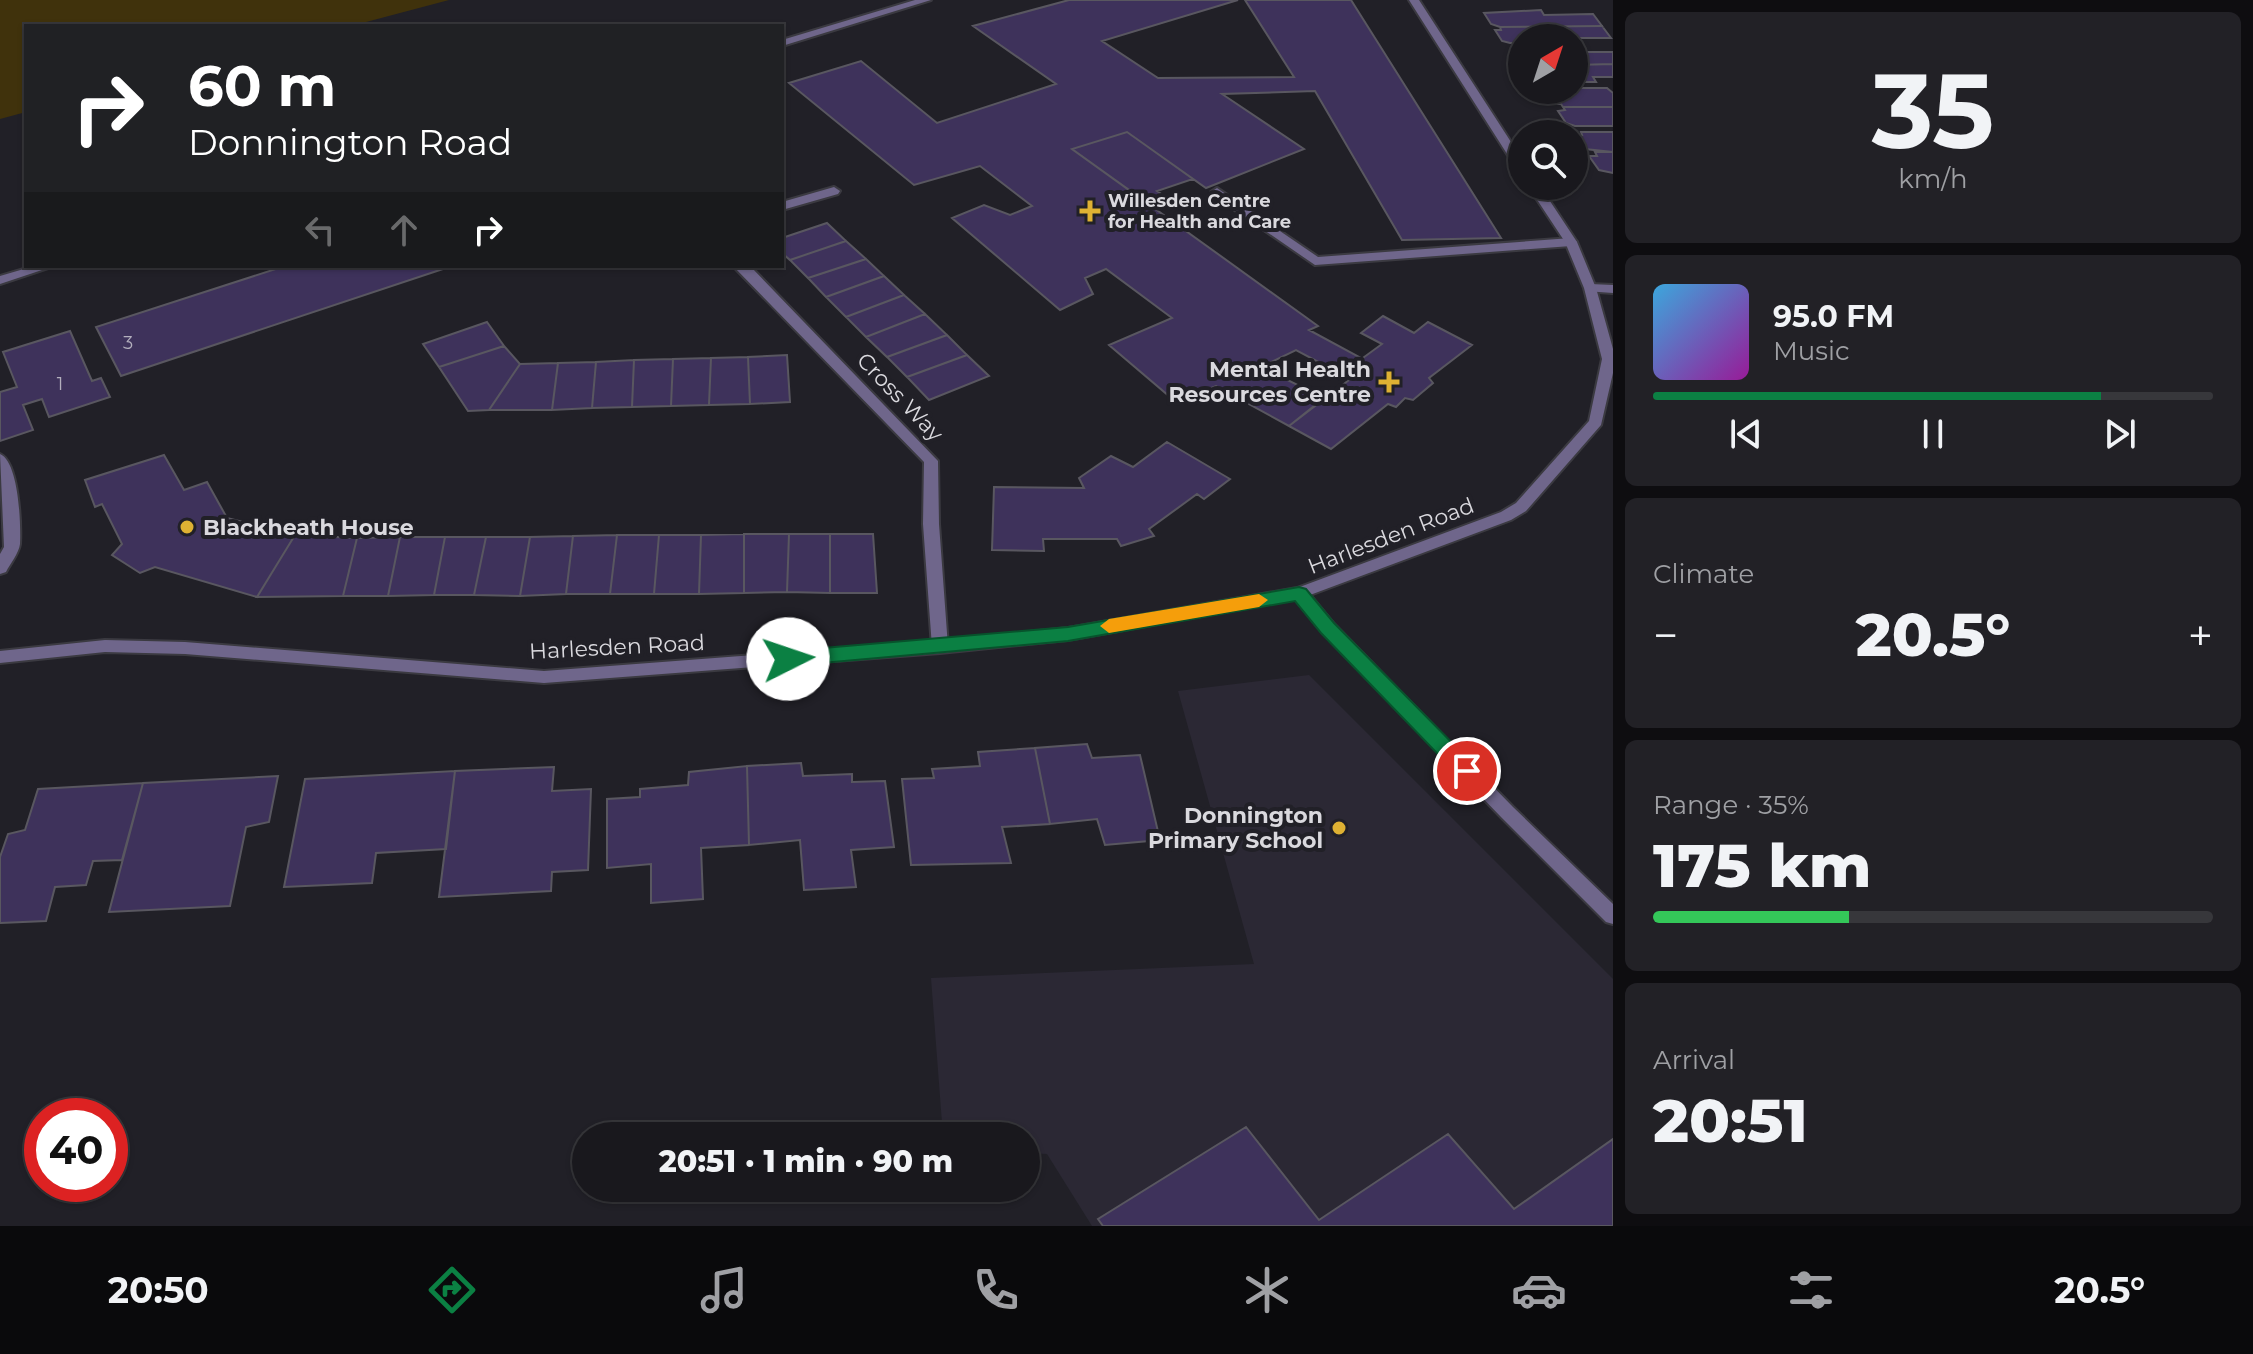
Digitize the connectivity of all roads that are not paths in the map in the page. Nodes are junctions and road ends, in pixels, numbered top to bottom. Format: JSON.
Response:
{"nodes":[{"id":1,"x":926,"y":0,"type":"edge"},
{"id":2,"x":1414,"y":0,"type":"edge"},
{"id":3,"x":784,"y":42,"type":"edge"},
{"id":4,"x":1508,"y":147,"type":"edge"},
{"id":5,"x":834,"y":191,"type":"dead end"},
{"id":6,"x":1217,"y":192,"type":"dead end"},
{"id":7,"x":1543,"y":200,"type":"edge"},
{"id":8,"x":784,"y":205,"type":"edge"},
{"id":9,"x":1571,"y":242,"type":"junction"},
{"id":10,"x":41,"y":268,"type":"edge"},
{"id":11,"x":742,"y":268,"type":"edge"},
{"id":12,"x":0,"y":280,"type":"edge"},
{"id":13,"x":1590,"y":288,"type":"junction"},
{"id":14,"x":1613,"y":289,"type":"edge"},
{"id":15,"x":0,"y":459,"type":"edge"},
{"id":16,"x":0,"y":568,"type":"edge"},
{"id":17,"x":1299,"y":593,"type":"junction"},
{"id":18,"x":940,"y":647,"type":"junction"},
{"id":19,"x":0,"y":657,"type":"edge"},
{"id":20,"x":1613,"y":916,"type":"edge"}],
"edges":[{"from":1,"to":3,"type":"street"},
{"from":2,"to":4,"type":"street"},
{"from":5,"to":8,"type":"street"},
{"from":6,"to":9,"type":"street"},
{"from":7,"to":9,"type":"street","name":"Harlesden Road"},
{"from":9,"to":13,"type":"street","name":"Harlesden Road"},
{"from":10,"to":12,"type":"street"},
{"from":11,"to":18,"type":"street","name":"Cross Way"},
{"from":13,"to":14,"type":"street"},
{"from":13,"to":17,"type":"street","name":"Harlesden Road"},
{"from":15,"to":16,"type":"street"},
{"from":17,"to":18,"type":"street","name":"Harlesden Road"},
{"from":17,"to":20,"type":"street"},
{"from":18,"to":19,"type":"street","name":"Harlesden Road"}]}
